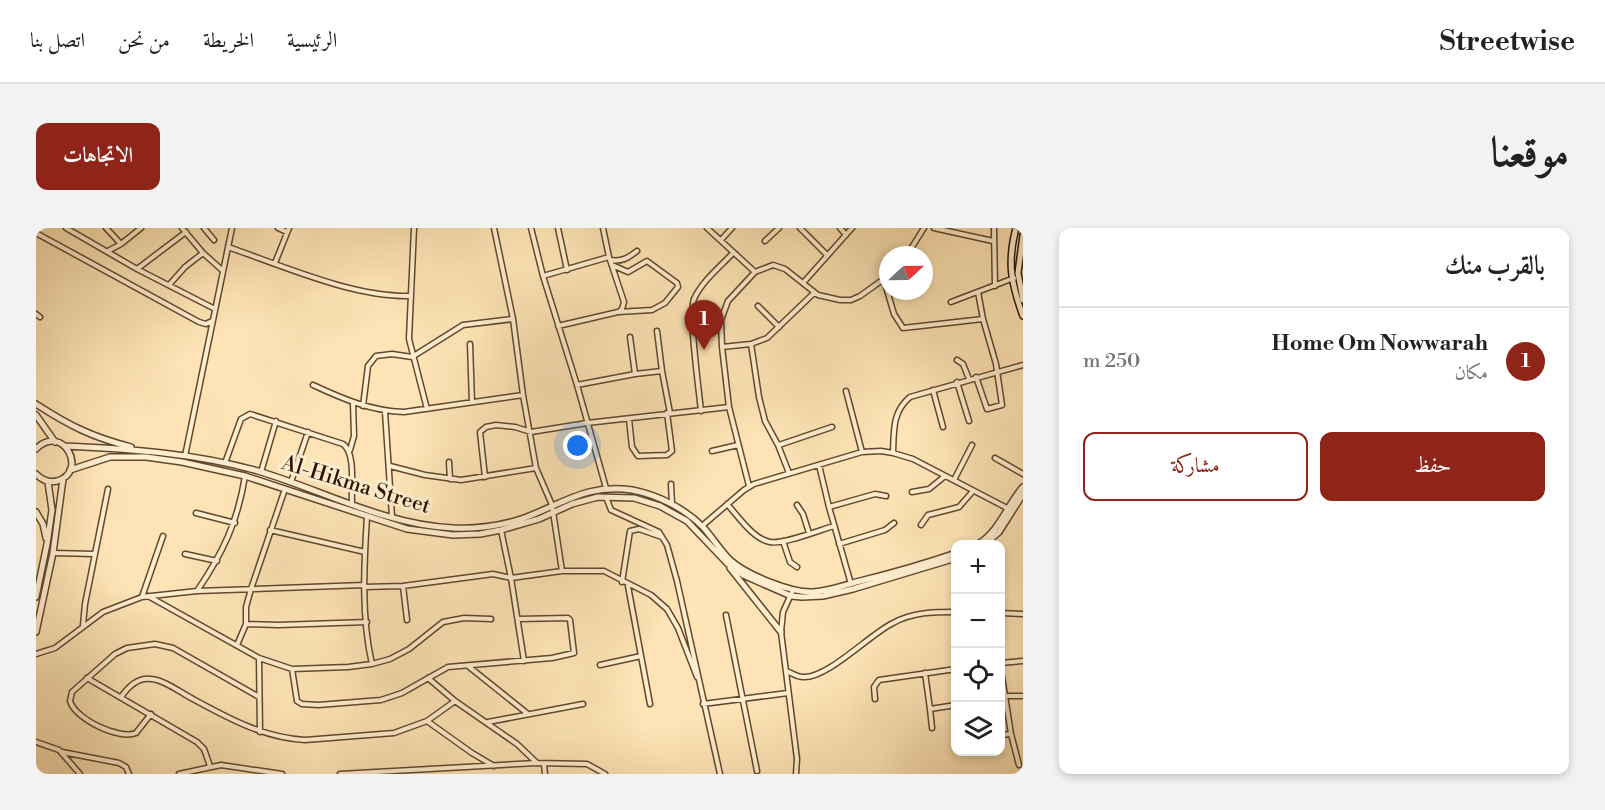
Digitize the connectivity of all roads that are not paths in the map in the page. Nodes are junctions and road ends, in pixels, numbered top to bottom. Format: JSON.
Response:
{"nodes":[{"id":1,"x":66,"y":228,"type":"edge"},
{"id":2,"x":106,"y":228,"type":"edge"},
{"id":3,"x":141,"y":228,"type":"edge"},
{"id":4,"x":204,"y":228,"type":"edge"},
{"id":5,"x":232,"y":228,"type":"edge"},
{"id":6,"x":278,"y":228,"type":"edge"},
{"id":7,"x":414,"y":228,"type":"edge"},
{"id":8,"x":494,"y":228,"type":"edge"},
{"id":9,"x":531,"y":228,"type":"edge"},
{"id":10,"x":558,"y":228,"type":"edge"},
{"id":11,"x":603,"y":228,"type":"edge"},
{"id":12,"x":707,"y":228,"type":"edge"},
{"id":13,"x":732,"y":228,"type":"edge"},
{"id":14,"x":779,"y":228,"type":"edge"},
{"id":15,"x":800,"y":228,"type":"edge"},
{"id":16,"x":840,"y":228,"type":"edge"},
{"id":17,"x":852,"y":228,"type":"edge"},
{"id":18,"x":924,"y":228,"type":"edge"},
{"id":19,"x":934,"y":228,"type":"edge"},
{"id":20,"x":994,"y":228,"type":"edge"},
{"id":21,"x":1017,"y":228,"type":"edge"},
{"id":22,"x":184,"y":230,"type":"edge"},
{"id":23,"x":288,"y":230,"type":"edge"},
{"id":24,"x":36,"y":233,"type":"edge"},
{"id":25,"x":846,"y":235,"type":"junction"},
{"id":26,"x":1022,"y":237,"type":"edge"},
{"id":27,"x":214,"y":240,"type":"dead end"},
{"id":28,"x":721,"y":240,"type":"junction"},
{"id":29,"x":765,"y":241,"type":"dead end"},
{"id":30,"x":993,"y":241,"type":"junction"},
{"id":31,"x":121,"y":244,"type":"junction"},
{"id":32,"x":913,"y":246,"type":"edge"},
{"id":33,"x":228,"y":247,"type":"junction"},
{"id":34,"x":107,"y":251,"type":"junction"},
{"id":35,"x":637,"y":251,"type":"dead end"},
{"id":36,"x":203,"y":253,"type":"junction"},
{"id":37,"x":734,"y":253,"type":"junction"},
{"id":38,"x":827,"y":255,"type":"junction"},
{"id":39,"x":610,"y":261,"type":"junction"},
{"id":40,"x":275,"y":263,"type":"junction"},
{"id":41,"x":136,"y":269,"type":"junction"},
{"id":42,"x":567,"y":270,"type":"junction"},
{"id":43,"x":223,"y":271,"type":"junction"},
{"id":44,"x":755,"y":272,"type":"junction"},
{"id":45,"x":543,"y":276,"type":"junction"},
{"id":46,"x":1018,"y":277,"type":"junction"},
{"id":47,"x":1011,"y":279,"type":"junction"},
{"id":48,"x":879,"y":282,"type":"edge"},
{"id":49,"x":802,"y":283,"type":"junction"},
{"id":50,"x":169,"y":285,"type":"junction"},
{"id":51,"x":995,"y":285,"type":"junction"},
{"id":52,"x":978,"y":292,"type":"junction"},
{"id":53,"x":814,"y":293,"type":"junction"},
{"id":54,"x":410,"y":296,"type":"junction"},
{"id":55,"x":891,"y":300,"type":"edge"},
{"id":56,"x":1023,"y":300,"type":"edge"},
{"id":57,"x":951,"y":302,"type":"dead end"},
{"id":58,"x":758,"y":306,"type":"dead end"},
{"id":59,"x":215,"y":309,"type":"junction"},
{"id":60,"x":618,"y":312,"type":"junction"},
{"id":61,"x":1023,"y":316,"type":"edge"},
{"id":62,"x":513,"y":319,"type":"junction"},
{"id":63,"x":983,"y":319,"type":"junction"},
{"id":64,"x":213,"y":320,"type":"junction"},
{"id":65,"x":558,"y":326,"type":"junction"},
{"id":66,"x":779,"y":327,"type":"junction"},
{"id":67,"x":657,"y":331,"type":"dead end"},
{"id":68,"x":630,"y":337,"type":"dead end"},
{"id":69,"x":470,"y":344,"type":"dead end"},
{"id":70,"x":751,"y":344,"type":"junction"},
{"id":71,"x":722,"y":347,"type":"junction"},
{"id":72,"x":412,"y":357,"type":"junction"},
{"id":73,"x":957,"y":360,"type":"dead end"},
{"id":74,"x":1023,"y":365,"type":"edge"},
{"id":75,"x":662,"y":371,"type":"junction"},
{"id":76,"x":997,"y":372,"type":"junction"},
{"id":77,"x":636,"y":374,"type":"junction"},
{"id":78,"x":976,"y":377,"type":"junction"},
{"id":79,"x":969,"y":379,"type":"junction"},
{"id":80,"x":957,"y":382,"type":"junction"},
{"id":81,"x":313,"y":385,"type":"dead end"},
{"id":82,"x":577,"y":385,"type":"junction"},
{"id":83,"x":933,"y":390,"type":"junction"},
{"id":84,"x":846,"y":391,"type":"dead end"},
{"id":85,"x":523,"y":395,"type":"junction"},
{"id":86,"x":471,"y":402,"type":"junction"},
{"id":87,"x":353,"y":403,"type":"junction"},
{"id":88,"x":36,"y":404,"type":"edge"},
{"id":89,"x":363,"y":406,"type":"junction"},
{"id":90,"x":729,"y":407,"type":"junction"},
{"id":91,"x":427,"y":409,"type":"junction"},
{"id":92,"x":386,"y":411,"type":"junction"},
{"id":93,"x":701,"y":411,"type":"junction"},
{"id":94,"x":669,"y":413,"type":"junction"},
{"id":95,"x":36,"y":415,"type":"edge"},
{"id":96,"x":629,"y":419,"type":"junction"},
{"id":97,"x":969,"y":421,"type":"dead end"},
{"id":98,"x":276,"y":422,"type":"junction"},
{"id":99,"x":587,"y":423,"type":"junction"},
{"id":100,"x":832,"y":427,"type":"dead end"},
{"id":101,"x":943,"y":427,"type":"dead end"},
{"id":102,"x":308,"y":432,"type":"junction"},
{"id":103,"x":531,"y":432,"type":"junction"},
{"id":104,"x":55,"y":442,"type":"junction"},
{"id":105,"x":778,"y":445,"type":"junction"},
{"id":106,"x":65,"y":446,"type":"junction"},
{"id":107,"x":738,"y":446,"type":"junction"},
{"id":108,"x":972,"y":446,"type":"dead end"},
{"id":109,"x":36,"y":450,"type":"edge"},
{"id":110,"x":141,"y":450,"type":"junction"},
{"id":111,"x":350,"y":450,"type":"junction"},
{"id":112,"x":712,"y":451,"type":"dead end"},
{"id":113,"x":862,"y":452,"type":"junction"},
{"id":114,"x":893,"y":453,"type":"junction"},
{"id":115,"x":185,"y":456,"type":"junction"},
{"id":116,"x":995,"y":458,"type":"dead end"},
{"id":117,"x":449,"y":462,"type":"dead end"},
{"id":118,"x":225,"y":463,"type":"junction"},
{"id":119,"x":819,"y":465,"type":"junction"},
{"id":120,"x":390,"y":466,"type":"junction"},
{"id":121,"x":536,"y":468,"type":"junction"},
{"id":122,"x":70,"y":470,"type":"junction"},
{"id":123,"x":261,"y":472,"type":"junction"},
{"id":124,"x":789,"y":473,"type":"junction"},
{"id":125,"x":36,"y":474,"type":"edge"},
{"id":126,"x":1023,"y":474,"type":"edge"},
{"id":127,"x":245,"y":476,"type":"junction"},
{"id":128,"x":945,"y":476,"type":"junction"},
{"id":129,"x":485,"y":477,"type":"junction"},
{"id":130,"x":63,"y":478,"type":"junction"},
{"id":131,"x":450,"y":479,"type":"junction"},
{"id":132,"x":42,"y":480,"type":"edge"},
{"id":133,"x":954,"y":480,"type":"junction"},
{"id":134,"x":291,"y":483,"type":"junction"},
{"id":135,"x":671,"y":484,"type":"dead end"},
{"id":136,"x":749,"y":486,"type":"junction"},
{"id":137,"x":1023,"y":487,"type":"edge"},
{"id":138,"x":606,"y":488,"type":"junction"},
{"id":139,"x":108,"y":489,"type":"dead end"},
{"id":140,"x":285,"y":489,"type":"junction"},
{"id":141,"x":973,"y":491,"type":"junction"},
{"id":142,"x":912,"y":492,"type":"dead end"},
{"id":143,"x":1023,"y":494,"type":"edge"},
{"id":144,"x":606,"y":496,"type":"junction"},
{"id":145,"x":886,"y":496,"type":"dead end"},
{"id":146,"x":352,"y":503,"type":"junction"},
{"id":147,"x":727,"y":504,"type":"junction"},
{"id":148,"x":672,"y":505,"type":"junction"},
{"id":149,"x":797,"y":505,"type":"dead end"},
{"id":150,"x":829,"y":507,"type":"junction"},
{"id":151,"x":1007,"y":508,"type":"junction"},
{"id":152,"x":552,"y":509,"type":"junction"},
{"id":153,"x":36,"y":512,"type":"edge"},
{"id":154,"x":196,"y":513,"type":"dead end"},
{"id":155,"x":392,"y":516,"type":"junction"},
{"id":156,"x":367,"y":517,"type":"junction"},
{"id":157,"x":235,"y":523,"type":"junction"},
{"id":158,"x":894,"y":523,"type":"dead end"},
{"id":159,"x":921,"y":525,"type":"dead end"},
{"id":160,"x":702,"y":526,"type":"junction"},
{"id":161,"x":834,"y":526,"type":"junction"},
{"id":162,"x":270,"y":530,"type":"junction"},
{"id":163,"x":501,"y":531,"type":"junction"},
{"id":164,"x":809,"y":533,"type":"junction"},
{"id":165,"x":163,"y":536,"type":"dead end"},
{"id":166,"x":662,"y":537,"type":"junction"},
{"id":167,"x":983,"y":540,"type":"edge"},
{"id":168,"x":990,"y":540,"type":"edge"},
{"id":169,"x":783,"y":541,"type":"junction"},
{"id":170,"x":839,"y":543,"type":"junction"},
{"id":171,"x":47,"y":544,"type":"junction"},
{"id":172,"x":364,"y":552,"type":"junction"},
{"id":173,"x":53,"y":553,"type":"junction"},
{"id":174,"x":185,"y":554,"type":"dead end"},
{"id":175,"x":95,"y":555,"type":"junction"},
{"id":176,"x":951,"y":557,"type":"edge"},
{"id":177,"x":951,"y":558,"type":"edge"},
{"id":178,"x":217,"y":561,"type":"junction"},
{"id":179,"x":728,"y":564,"type":"junction"},
{"id":180,"x":797,"y":567,"type":"dead end"},
{"id":181,"x":562,"y":571,"type":"junction"},
{"id":182,"x":511,"y":578,"type":"junction"},
{"id":183,"x":622,"y":582,"type":"junction"},
{"id":184,"x":851,"y":584,"type":"junction"},
{"id":185,"x":628,"y":585,"type":"junction"},
{"id":186,"x":364,"y":586,"type":"junction"},
{"id":187,"x":403,"y":586,"type":"junction"},
{"id":188,"x":251,"y":589,"type":"junction"},
{"id":189,"x":197,"y":591,"type":"junction"},
{"id":190,"x":792,"y":593,"type":"junction"},
{"id":191,"x":36,"y":595,"type":"edge"},
{"id":192,"x":148,"y":596,"type":"junction"},
{"id":193,"x":142,"y":597,"type":"junction"},
{"id":194,"x":951,"y":612,"type":"edge"},
{"id":195,"x":1005,"y":613,"type":"edge"},
{"id":196,"x":1023,"y":614,"type":"edge"},
{"id":197,"x":726,"y":615,"type":"dead end"},
{"id":198,"x":491,"y":619,"type":"dead end"},
{"id":199,"x":518,"y":619,"type":"junction"},
{"id":200,"x":407,"y":620,"type":"dead end"},
{"id":201,"x":367,"y":622,"type":"junction"},
{"id":202,"x":246,"y":624,"type":"junction"},
{"id":203,"x":83,"y":626,"type":"junction"},
{"id":204,"x":36,"y":632,"type":"edge"},
{"id":205,"x":781,"y":632,"type":"junction"},
{"id":206,"x":237,"y":645,"type":"junction"},
{"id":207,"x":36,"y":654,"type":"edge"},
{"id":208,"x":641,"y":656,"type":"junction"},
{"id":209,"x":259,"y":658,"type":"junction"},
{"id":210,"x":524,"y":661,"type":"junction"},
{"id":211,"x":1023,"y":661,"type":"edge"},
{"id":212,"x":1005,"y":663,"type":"edge"},
{"id":213,"x":372,"y":664,"type":"junction"},
{"id":214,"x":467,"y":665,"type":"junction"},
{"id":215,"x":600,"y":665,"type":"dead end"},
{"id":216,"x":292,"y":669,"type":"junction"},
{"id":217,"x":786,"y":670,"type":"junction"},
{"id":218,"x":951,"y":670,"type":"edge"},
{"id":219,"x":925,"y":673,"type":"junction"},
{"id":220,"x":697,"y":677,"type":"junction"},
{"id":221,"x":87,"y":678,"type":"junction"},
{"id":222,"x":428,"y":678,"type":"junction"},
{"id":223,"x":788,"y":693,"type":"junction"},
{"id":224,"x":259,"y":696,"type":"junction"},
{"id":225,"x":1005,"y":696,"type":"edge"},
{"id":226,"x":1023,"y":696,"type":"edge"},
{"id":227,"x":121,"y":697,"type":"junction"},
{"id":228,"x":744,"y":698,"type":"junction"},
{"id":229,"x":875,"y":699,"type":"dead end"},
{"id":230,"x":454,"y":701,"type":"junction"},
{"id":231,"x":1003,"y":702,"type":"edge"},
{"id":232,"x":583,"y":704,"type":"dead end"},
{"id":233,"x":650,"y":704,"type":"dead end"},
{"id":234,"x":703,"y":704,"type":"junction"},
{"id":235,"x":951,"y":706,"type":"edge"},
{"id":236,"x":930,"y":709,"type":"junction"},
{"id":237,"x":151,"y":714,"type":"junction"},
{"id":238,"x":528,"y":714,"type":"junction"},
{"id":239,"x":427,"y":721,"type":"junction"},
{"id":240,"x":488,"y":722,"type":"junction"},
{"id":241,"x":932,"y":728,"type":"dead end"},
{"id":242,"x":260,"y":732,"type":"junction"},
{"id":243,"x":1011,"y":734,"type":"junction"},
{"id":244,"x":1005,"y":735,"type":"edge"},
{"id":245,"x":36,"y":742,"type":"edge"},
{"id":246,"x":62,"y":752,"type":"junction"},
{"id":247,"x":537,"y":763,"type":"junction"},
{"id":248,"x":544,"y":764,"type":"junction"},
{"id":249,"x":1019,"y":765,"type":"dead end"},
{"id":250,"x":210,"y":766,"type":"junction"},
{"id":251,"x":494,"y":766,"type":"junction"},
{"id":252,"x":445,"y":771,"type":"edge"},
{"id":253,"x":757,"y":771,"type":"dead end"},
{"id":254,"x":192,"y":772,"type":"edge"},
{"id":255,"x":80,"y":774,"type":"edge"},
{"id":256,"x":129,"y":774,"type":"edge"},
{"id":257,"x":179,"y":774,"type":"edge"},
{"id":258,"x":282,"y":774,"type":"edge"},
{"id":259,"x":340,"y":774,"type":"edge"},
{"id":260,"x":545,"y":774,"type":"edge"},
{"id":261,"x":605,"y":774,"type":"edge"},
{"id":262,"x":720,"y":774,"type":"edge"},
{"id":263,"x":796,"y":774,"type":"edge"}],
"edges":[{"from":1,"to":34,"type":"street"},
{"from":2,"to":31,"type":"street"},
{"from":3,"to":31,"type":"street"},
{"from":4,"to":27,"type":"street"},
{"from":5,"to":33,"type":"street"},
{"from":6,"to":23,"type":"street"},
{"from":7,"to":54,"type":"street"},
{"from":8,"to":62,"type":"street"},
{"from":9,"to":45,"type":"street"},
{"from":10,"to":42,"type":"street"},
{"from":11,"to":39,"type":"street"},
{"from":12,"to":28,"type":"street"},
{"from":13,"to":28,"type":"street"},
{"from":14,"to":29,"type":"street"},
{"from":15,"to":38,"type":"street"},
{"from":16,"to":25,"type":"street"},
{"from":17,"to":25,"type":"street"},
{"from":18,"to":32,"type":"street"},
{"from":19,"to":30,"type":"street"},
{"from":20,"to":30,"type":"street"},
{"from":21,"to":47,"type":"street"},
{"from":22,"to":36,"type":"street"},
{"from":22,"to":41,"type":"street"},
{"from":23,"to":40,"type":"street"},
{"from":24,"to":64,"type":"street"},
{"from":25,"to":38,"type":"street"},
{"from":26,"to":46,"type":"street"},
{"from":28,"to":37,"type":"street"},
{"from":30,"to":51,"type":"street"},
{"from":31,"to":34,"type":"street"},
{"from":33,"to":40,"type":"street"},
{"from":33,"to":43,"type":"street"},
{"from":34,"to":41,"type":"street"},
{"from":35,"to":39,"type":"street"},
{"from":36,"to":43,"type":"street"},
{"from":36,"to":50,"type":"street"},
{"from":37,"to":44,"type":"street"},
{"from":37,"to":93,"type":"street"},
{"from":38,"to":49,"type":"street"},
{"from":39,"to":42,"type":"street"},
{"from":39,"to":60,"type":"street"},
{"from":39,"to":60,"type":"street"},
{"from":40,"to":54,"type":"street"},
{"from":41,"to":50,"type":"street"},
{"from":42,"to":45,"type":"street"},
{"from":43,"to":59,"type":"street"},
{"from":44,"to":49,"type":"street"},
{"from":44,"to":71,"type":"street"},
{"from":45,"to":65,"type":"street"},
{"from":46,"to":47,"type":"street"},
{"from":46,"to":56,"type":"street"},
{"from":47,"to":51,"type":"street"},
{"from":47,"to":61,"type":"street"},
{"from":48,"to":53,"type":"street"},
{"from":49,"to":53,"type":"street"},
{"from":50,"to":59,"type":"street"},
{"from":51,"to":52,"type":"street"},
{"from":52,"to":57,"type":"street"},
{"from":52,"to":63,"type":"street"},
{"from":53,"to":66,"type":"street"},
{"from":54,"to":72,"type":"street"},
{"from":55,"to":63,"type":"street"},
{"from":58,"to":66,"type":"street"},
{"from":59,"to":64,"type":"street"},
{"from":60,"to":65,"type":"street"},
{"from":62,"to":72,"type":"street"},
{"from":62,"to":85,"type":"street"},
{"from":63,"to":76,"type":"street"},
{"from":64,"to":115,"type":"street"},
{"from":65,"to":82,"type":"street"},
{"from":66,"to":70,"type":"street"},
{"from":67,"to":75,"type":"street"},
{"from":68,"to":77,"type":"street"},
{"from":69,"to":86,"type":"street"},
{"from":70,"to":71,"type":"street"},
{"from":70,"to":105,"type":"street"},
{"from":71,"to":90,"type":"street"},
{"from":72,"to":89,"type":"street"},
{"from":72,"to":91,"type":"street"},
{"from":73,"to":79,"type":"street"},
{"from":74,"to":76,"type":"street"},
{"from":75,"to":77,"type":"street"},
{"from":75,"to":94,"type":"street"},
{"from":76,"to":78,"type":"street"},
{"from":76,"to":78,"type":"street"},
{"from":77,"to":82,"type":"street"},
{"from":78,"to":79,"type":"street"},
{"from":79,"to":80,"type":"street"},
{"from":80,"to":83,"type":"street"},
{"from":80,"to":97,"type":"street"},
{"from":81,"to":87,"type":"street"},
{"from":82,"to":99,"type":"street"},
{"from":83,"to":101,"type":"street"},
{"from":83,"to":114,"type":"street"},
{"from":84,"to":113,"type":"street"},
{"from":85,"to":86,"type":"street"},
{"from":85,"to":103,"type":"street"},
{"from":86,"to":91,"type":"street"},
{"from":87,"to":89,"type":"street"},
{"from":87,"to":111,"type":"street"},
{"from":88,"to":110,"type":"street"},
{"from":89,"to":92,"type":"street"},
{"from":90,"to":93,"type":"street"},
{"from":90,"to":107,"type":"street"},
{"from":91,"to":92,"type":"street"},
{"from":92,"to":120,"type":"street"},
{"from":93,"to":94,"type":"street"},
{"from":94,"to":96,"type":"street"},
{"from":94,"to":96,"type":"street"},
{"from":95,"to":104,"type":"street"},
{"from":96,"to":99,"type":"street"},
{"from":98,"to":102,"type":"street"},
{"from":98,"to":118,"type":"street"},
{"from":98,"to":123,"type":"street"},
{"from":99,"to":103,"type":"street"},
{"from":99,"to":138,"type":"street"},
{"from":100,"to":105,"type":"street"},
{"from":102,"to":111,"type":"street"},
{"from":102,"to":134,"type":"street"},
{"from":103,"to":121,"type":"street"},
{"from":103,"to":129,"type":"street"},
{"from":104,"to":106,"type":"street","name":"Al-Hikma Street"},
{"from":104,"to":109,"type":"street"},
{"from":105,"to":124,"type":"street"},
{"from":106,"to":110,"type":"street","name":"Al-Hikma Street"},
{"from":106,"to":122,"type":"street"},
{"from":107,"to":112,"type":"street"},
{"from":107,"to":136,"type":"street"},
{"from":108,"to":133,"type":"street"},
{"from":110,"to":115,"type":"street","name":"Al-Hikma Street"},
{"from":111,"to":146,"type":"street"},
{"from":113,"to":114,"type":"street"},
{"from":113,"to":119,"type":"street"},
{"from":114,"to":128,"type":"street"},
{"from":115,"to":118,"type":"street","name":"Al-Hikma Street"},
{"from":116,"to":126,"type":"street"},
{"from":117,"to":131,"type":"street"},
{"from":118,"to":123,"type":"street","name":"Al-Hikma Street"},
{"from":119,"to":124,"type":"street"},
{"from":119,"to":150,"type":"street"},
{"from":120,"to":131,"type":"street"},
{"from":120,"to":155,"type":"street"},
{"from":121,"to":129,"type":"street"},
{"from":121,"to":152,"type":"street"},
{"from":122,"to":127,"type":"street","name":"Al-Hikma Street"},
{"from":122,"to":130,"type":"street"},
{"from":123,"to":134,"type":"street","name":"Al-Hikma Street"},
{"from":124,"to":136,"type":"street"},
{"from":125,"to":132,"type":"street"},
{"from":127,"to":140,"type":"street","name":"Al-Hikma Street"},
{"from":127,"to":157,"type":"street"},
{"from":128,"to":133,"type":"street"},
{"from":128,"to":142,"type":"street"},
{"from":129,"to":131,"type":"street"},
{"from":130,"to":132,"type":"street"},
{"from":130,"to":173,"type":"street"},
{"from":132,"to":171,"type":"street"},
{"from":133,"to":141,"type":"street"},
{"from":134,"to":146,"type":"street","name":"Al-Hikma Street"},
{"from":135,"to":148,"type":"street"},
{"from":136,"to":147,"type":"street"},
{"from":137,"to":151,"type":"street"},
{"from":138,"to":148,"type":"street","name":"Al-Hikma Street"},
{"from":138,"to":152,"type":"street","name":"Al-Hikma Street"},
{"from":139,"to":175,"type":"street"},
{"from":140,"to":156,"type":"street","name":"Al-Hikma Street"},
{"from":140,"to":162,"type":"street"},
{"from":141,"to":151,"type":"street"},
{"from":141,"to":159,"type":"street"},
{"from":143,"to":168,"type":"street"},
{"from":144,"to":152,"type":"street","name":"Al-Hikma Street"},
{"from":144,"to":166,"type":"street"},
{"from":144,"to":179,"type":"street","name":"Al-Hikma Street"},
{"from":145,"to":150,"type":"street"},
{"from":146,"to":155,"type":"street","name":"Al-Hikma Street"},
{"from":147,"to":160,"type":"street"},
{"from":147,"to":169,"type":"street"},
{"from":148,"to":160,"type":"street","name":"Al-Hikma Street"},
{"from":149,"to":164,"type":"street"},
{"from":150,"to":161,"type":"street"},
{"from":151,"to":167,"type":"street"},
{"from":152,"to":155,"type":"street","name":"Al-Hikma Street"},
{"from":152,"to":163,"type":"street","name":"Al-Hikma Street"},
{"from":152,"to":181,"type":"street"},
{"from":153,"to":171,"type":"street"},
{"from":154,"to":157,"type":"street"},
{"from":156,"to":163,"type":"street","name":"Al-Hikma Street"},
{"from":156,"to":172,"type":"street"},
{"from":157,"to":178,"type":"street"},
{"from":158,"to":170,"type":"street"},
{"from":160,"to":190,"type":"street","name":"Al-Hikma Street"},
{"from":161,"to":164,"type":"street"},
{"from":161,"to":170,"type":"street"},
{"from":162,"to":172,"type":"street"},
{"from":162,"to":188,"type":"street"},
{"from":163,"to":182,"type":"street"},
{"from":164,"to":169,"type":"street"},
{"from":165,"to":193,"type":"street"},
{"from":166,"to":183,"type":"street"},
{"from":166,"to":220,"type":"street"},
{"from":169,"to":180,"type":"street"},
{"from":170,"to":184,"type":"street"},
{"from":171,"to":191,"type":"street"},
{"from":172,"to":186,"type":"street"},
{"from":173,"to":175,"type":"street"},
{"from":173,"to":204,"type":"street"},
{"from":174,"to":178,"type":"street"},
{"from":175,"to":203,"type":"street"},
{"from":176,"to":184,"type":"street","name":"Al-Hikma Street"},
{"from":177,"to":190,"type":"street","name":"Al-Hikma Street"},
{"from":178,"to":189,"type":"street"},
{"from":179,"to":190,"type":"street","name":"Al-Hikma Street"},
{"from":179,"to":205,"type":"street"},
{"from":181,"to":182,"type":"street"},
{"from":181,"to":183,"type":"street"},
{"from":182,"to":187,"type":"street"},
{"from":182,"to":199,"type":"street"},
{"from":183,"to":185,"type":"street"},
{"from":184,"to":190,"type":"street","name":"Al-Hikma Street"},
{"from":185,"to":208,"type":"street"},
{"from":185,"to":220,"type":"street"},
{"from":186,"to":187,"type":"street"},
{"from":186,"to":188,"type":"street"},
{"from":186,"to":201,"type":"street"},
{"from":187,"to":200,"type":"street"},
{"from":188,"to":189,"type":"street"},
{"from":188,"to":202,"type":"street"},
{"from":189,"to":192,"type":"street"},
{"from":190,"to":205,"type":"street"},
{"from":192,"to":193,"type":"street"},
{"from":192,"to":206,"type":"street"},
{"from":193,"to":203,"type":"street"},
{"from":194,"to":217,"type":"street"},
{"from":195,"to":196,"type":"street"},
{"from":197,"to":228,"type":"street"},
{"from":198,"to":213,"type":"street"},
{"from":199,"to":210,"type":"street"},
{"from":199,"to":210,"type":"street"},
{"from":201,"to":202,"type":"street"},
{"from":201,"to":213,"type":"street"},
{"from":202,"to":206,"type":"street"},
{"from":203,"to":207,"type":"street"},
{"from":205,"to":217,"type":"street"},
{"from":206,"to":209,"type":"street"},
{"from":208,"to":215,"type":"street"},
{"from":208,"to":233,"type":"street"},
{"from":209,"to":216,"type":"street"},
{"from":209,"to":224,"type":"street"},
{"from":210,"to":214,"type":"street"},
{"from":211,"to":212,"type":"street"},
{"from":213,"to":216,"type":"street"},
{"from":214,"to":222,"type":"street"},
{"from":214,"to":238,"type":"street"},
{"from":216,"to":222,"type":"street"},
{"from":217,"to":223,"type":"street"},
{"from":218,"to":219,"type":"street"},
{"from":219,"to":229,"type":"street"},
{"from":219,"to":236,"type":"street"},
{"from":220,"to":234,"type":"street"},
{"from":221,"to":224,"type":"street"},
{"from":221,"to":227,"type":"street"},
{"from":221,"to":237,"type":"street"},
{"from":222,"to":230,"type":"street"},
{"from":223,"to":228,"type":"street"},
{"from":223,"to":263,"type":"street"},
{"from":224,"to":242,"type":"street"},
{"from":225,"to":226,"type":"street"},
{"from":227,"to":237,"type":"street"},
{"from":227,"to":242,"type":"street"},
{"from":228,"to":234,"type":"street"},
{"from":228,"to":253,"type":"street"},
{"from":230,"to":239,"type":"street"},
{"from":230,"to":240,"type":"street"},
{"from":231,"to":243,"type":"street"},
{"from":232,"to":238,"type":"street"},
{"from":234,"to":262,"type":"street"},
{"from":235,"to":236,"type":"street"},
{"from":236,"to":241,"type":"street"},
{"from":237,"to":250,"type":"street"},
{"from":238,"to":240,"type":"street"},
{"from":239,"to":242,"type":"street"},
{"from":239,"to":251,"type":"street"},
{"from":240,"to":247,"type":"street"},
{"from":243,"to":244,"type":"street"},
{"from":243,"to":249,"type":"street"},
{"from":245,"to":246,"type":"street"},
{"from":246,"to":255,"type":"street"},
{"from":246,"to":256,"type":"street"},
{"from":247,"to":248,"type":"street"},
{"from":247,"to":251,"type":"street"},
{"from":248,"to":260,"type":"street"},
{"from":248,"to":261,"type":"street"},
{"from":250,"to":254,"type":"street"},
{"from":250,"to":258,"type":"street"},
{"from":251,"to":252,"type":"street"},
{"from":252,"to":259,"type":"street"},
{"from":254,"to":257,"type":"street"}]}
